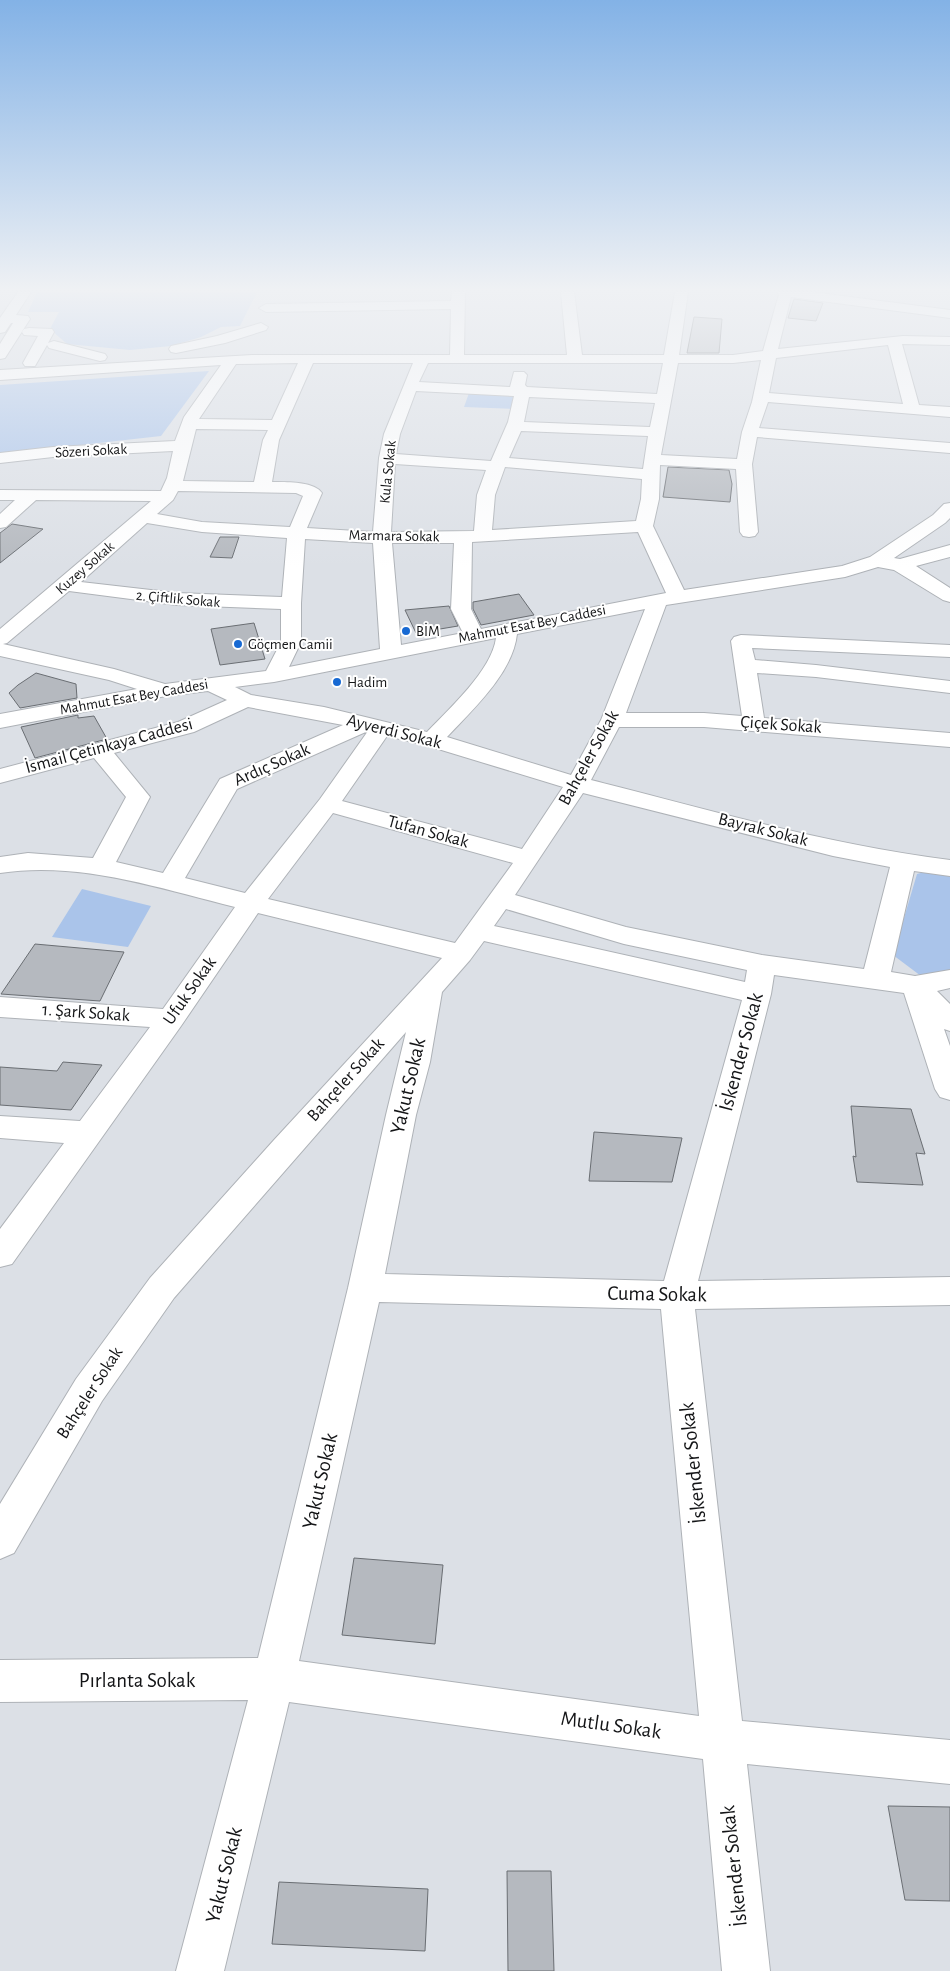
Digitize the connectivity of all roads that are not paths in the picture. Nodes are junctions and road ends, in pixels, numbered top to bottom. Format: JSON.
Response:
{"nodes":[{"id":1,"x":216,"y":384,"type":"edge"},
{"id":2,"x":296,"y":384,"type":"edge"},
{"id":3,"x":517,"y":384,"type":"edge"},
{"id":4,"x":666,"y":384,"type":"edge"},
{"id":5,"x":764,"y":384,"type":"edge"},
{"id":6,"x":905,"y":384,"type":"edge"},
{"id":7,"x":410,"y":386,"type":"joint"},
{"id":8,"x":522,"y":391,"type":"junction"},
{"id":9,"x":761,"y":397,"type":"junction"},
{"id":10,"x":663,"y":399,"type":"junction"},
{"id":11,"x":912,"y":409,"type":"junction"},
{"id":12,"x":950,"y":412,"type":"edge"},
{"id":13,"x":189,"y":424,"type":"junction"},
{"id":14,"x":278,"y":425,"type":"junction"},
{"id":15,"x":513,"y":426,"type":"junction"},
{"id":16,"x":657,"y":432,"type":"junction"},
{"id":17,"x":750,"y":432,"type":"junction"},
{"id":18,"x":182,"y":446,"type":"junction"},
{"id":19,"x":950,"y":448,"type":"edge"},
{"id":20,"x":0,"y":458,"type":"edge"},
{"id":21,"x":387,"y":458,"type":"junction"},
{"id":22,"x":498,"y":464,"type":"junction"},
{"id":23,"x":744,"y":464,"type":"junction"},
{"id":24,"x":652,"y":467,"type":"junction"},
{"id":25,"x":262,"y":487,"type":"junction"},
{"id":26,"x":170,"y":491,"type":"junction"},
{"id":27,"x":0,"y":495,"type":"edge"},
{"id":28,"x":31,"y":496,"type":"junction"},
{"id":29,"x":950,"y":508,"type":"edge"},
{"id":30,"x":144,"y":517,"type":"junction"},
{"id":31,"x":0,"y":523,"type":"edge"},
{"id":32,"x":644,"y":526,"type":"junction"},
{"id":33,"x":749,"y":532,"type":"dead end"},
{"id":34,"x":296,"y":533,"type":"junction"},
{"id":35,"x":483,"y":535,"type":"junction"},
{"id":36,"x":463,"y":537,"type":"junction"},
{"id":37,"x":382,"y":538,"type":"junction"},
{"id":38,"x":950,"y":551,"type":"edge"},
{"id":39,"x":887,"y":560,"type":"junction"},
{"id":40,"x":65,"y":585,"type":"junction"},
{"id":41,"x":950,"y":596,"type":"edge"},
{"id":42,"x":668,"y":598,"type":"junction"},
{"id":43,"x":290,"y":603,"type":"junction"},
{"id":44,"x":506,"y":629,"type":"junction"},
{"id":45,"x":474,"y":635,"type":"junction"},
{"id":46,"x":0,"y":639,"type":"edge"},
{"id":47,"x":0,"y":650,"type":"edge"},
{"id":48,"x":950,"y":651,"type":"edge"},
{"id":49,"x":391,"y":652,"type":"junction"},
{"id":50,"x":745,"y":666,"type":"junction"},
{"id":51,"x":266,"y":677,"type":"junction"},
{"id":52,"x":211,"y":684,"type":"junction"},
{"id":53,"x":950,"y":687,"type":"edge"},
{"id":54,"x":166,"y":690,"type":"junction"},
{"id":55,"x":245,"y":700,"type":"junction"},
{"id":56,"x":324,"y":714,"type":"junction"},
{"id":57,"x":612,"y":720,"type":"junction"},
{"id":58,"x":0,"y":721,"type":"edge"},
{"id":59,"x":754,"y":723,"type":"junction"},
{"id":60,"x":372,"y":726,"type":"junction"},
{"id":61,"x":432,"y":740,"type":"junction"},
{"id":62,"x":950,"y":740,"type":"edge"},
{"id":63,"x":99,"y":750,"type":"junction"},
{"id":64,"x":0,"y":776,"type":"edge"},
{"id":65,"x":577,"y":784,"type":"junction"},
{"id":66,"x":328,"y":804,"type":"junction"},
{"id":67,"x":528,"y":859,"type":"junction"},
{"id":68,"x":904,"y":862,"type":"junction"},
{"id":69,"x":0,"y":865,"type":"edge"},
{"id":70,"x":101,"y":866,"type":"junction"},
{"id":71,"x":950,"y":868,"type":"edge"},
{"id":72,"x":170,"y":882,"type":"junction"},
{"id":73,"x":499,"y":899,"type":"junction"},
{"id":74,"x":251,"y":903,"type":"junction"},
{"id":75,"x":469,"y":943,"type":"junction"},
{"id":76,"x":759,"y":979,"type":"junction"},
{"id":77,"x":950,"y":979,"type":"edge"},
{"id":78,"x":875,"y":980,"type":"junction"},
{"id":79,"x":915,"y":985,"type":"junction"},
{"id":80,"x":429,"y":989,"type":"junction"},
{"id":81,"x":0,"y":1007,"type":"edge"},
{"id":82,"x":171,"y":1019,"type":"junction"},
{"id":83,"x":950,"y":1021,"type":"edge"},
{"id":84,"x":950,"y":1090,"type":"edge"},
{"id":85,"x":0,"y":1127,"type":"edge"},
{"id":86,"x":87,"y":1134,"type":"junction"},
{"id":87,"x":0,"y":1254,"type":"edge"},
{"id":88,"x":364,"y":1288,"type":"junction"},
{"id":89,"x":950,"y":1291,"type":"edge"},
{"id":90,"x":677,"y":1295,"type":"junction"},
{"id":91,"x":0,"y":1540,"type":"edge"},
{"id":92,"x":274,"y":1679,"type":"junction"},
{"id":93,"x":0,"y":1681,"type":"edge"},
{"id":94,"x":721,"y":1740,"type":"junction"},
{"id":95,"x":950,"y":1762,"type":"edge"},
{"id":96,"x":200,"y":1971,"type":"edge"},
{"id":97,"x":746,"y":1971,"type":"edge"}],
"edges":[{"from":1,"to":13,"type":"street"},
{"from":2,"to":14,"type":"street"},
{"from":3,"to":8,"type":"street"},
{"from":4,"to":10,"type":"street"},
{"from":5,"to":9,"type":"street"},
{"from":6,"to":11,"type":"street"},
{"from":7,"to":8,"type":"street"},
{"from":7,"to":21,"type":"street","name":"Kula Sokak"},
{"from":8,"to":10,"type":"street"},
{"from":8,"to":15,"type":"street"},
{"from":9,"to":11,"type":"street"},
{"from":9,"to":17,"type":"street"},
{"from":10,"to":16,"type":"street"},
{"from":11,"to":12,"type":"street"},
{"from":13,"to":14,"type":"street"},
{"from":13,"to":18,"type":"street"},
{"from":14,"to":25,"type":"street"},
{"from":15,"to":16,"type":"street"},
{"from":15,"to":22,"type":"street"},
{"from":16,"to":24,"type":"street"},
{"from":17,"to":19,"type":"street"},
{"from":17,"to":23,"type":"street"},
{"from":18,"to":20,"type":"street","name":"Sözeri Sokak"},
{"from":18,"to":26,"type":"street"},
{"from":21,"to":22,"type":"street"},
{"from":21,"to":37,"type":"street","name":"Kula Sokak"},
{"from":22,"to":24,"type":"street"},
{"from":22,"to":35,"type":"street"},
{"from":23,"to":24,"type":"street"},
{"from":23,"to":33,"type":"street"},
{"from":24,"to":32,"type":"street"},
{"from":25,"to":26,"type":"street"},
{"from":25,"to":34,"type":"street"},
{"from":26,"to":28,"type":"street"},
{"from":26,"to":30,"type":"street","name":"Kuzey Sokak"},
{"from":27,"to":28,"type":"street"},
{"from":28,"to":31,"type":"street"},
{"from":29,"to":39,"type":"street"},
{"from":30,"to":34,"type":"street","name":"Marmara Sokak"},
{"from":30,"to":40,"type":"street","name":"Kuzey Sokak"},
{"from":32,"to":35,"type":"street","name":"Marmara Sokak"},
{"from":32,"to":42,"type":"street"},
{"from":34,"to":37,"type":"street","name":"Marmara Sokak"},
{"from":34,"to":43,"type":"street"},
{"from":35,"to":36,"type":"street","name":"Marmara Sokak"},
{"from":36,"to":37,"type":"street","name":"Marmara Sokak"},
{"from":36,"to":45,"type":"street"},
{"from":37,"to":49,"type":"street","name":"Kula Sokak"},
{"from":38,"to":39,"type":"street","name":"Mahmut Esat Bey Caddesi"},
{"from":39,"to":41,"type":"street"},
{"from":39,"to":42,"type":"street","name":"Mahmut Esat Bey Caddesi"},
{"from":40,"to":43,"type":"street","name":"2. Çiftlik Sokak"},
{"from":40,"to":46,"type":"street","name":"Kuzey Sokak"},
{"from":42,"to":44,"type":"street","name":"Mahmut Esat Bey Caddesi"},
{"from":42,"to":57,"type":"street","name":"Bahçeler Sokak"},
{"from":43,"to":51,"type":"street"},
{"from":44,"to":45,"type":"street","name":"Mahmut Esat Bey Caddesi"},
{"from":44,"to":61,"type":"street"},
{"from":45,"to":49,"type":"street","name":"Mahmut Esat Bey Caddesi"},
{"from":47,"to":54,"type":"street"},
{"from":48,"to":50,"type":"street"},
{"from":49,"to":51,"type":"street","name":"Mahmut Esat Bey Caddesi"},
{"from":50,"to":53,"type":"street"},
{"from":50,"to":59,"type":"street"},
{"from":51,"to":52,"type":"street","name":"Mahmut Esat Bey Caddesi"},
{"from":51,"to":56,"type":"street"},
{"from":52,"to":54,"type":"street","name":"Mahmut Esat Bey Caddesi"},
{"from":52,"to":55,"type":"street","name":"Ayverdi Sokak"},
{"from":54,"to":58,"type":"street","name":"Mahmut Esat Bey Caddesi"},
{"from":55,"to":56,"type":"street","name":"Ayverdi Sokak"},
{"from":55,"to":63,"type":"street","name":"İsmail Çetinkaya Caddesi"},
{"from":56,"to":60,"type":"street","name":"Ayverdi Sokak"},
{"from":57,"to":59,"type":"street","name":"Çiçek Sokak"},
{"from":57,"to":65,"type":"street","name":"Bahçeler Sokak"},
{"from":59,"to":62,"type":"street","name":"Çiçek Sokak"},
{"from":60,"to":61,"type":"street","name":"Ayverdi Sokak"},
{"from":60,"to":66,"type":"street","name":"Ufuk Sokak"},
{"from":60,"to":72,"type":"street","name":"Ardıç Sokak"},
{"from":61,"to":65,"type":"street","name":"Ayverdi Sokak"},
{"from":63,"to":64,"type":"street","name":"İsmail Çetinkaya Caddesi"},
{"from":63,"to":70,"type":"street"},
{"from":65,"to":67,"type":"street","name":"Bahçeler Sokak"},
{"from":65,"to":68,"type":"street","name":"Bayrak Sokak"},
{"from":66,"to":67,"type":"street","name":"Tufan Sokak"},
{"from":66,"to":74,"type":"street","name":"Ufuk Sokak"},
{"from":67,"to":73,"type":"street","name":"Bahçeler Sokak"},
{"from":68,"to":71,"type":"street","name":"Bayrak Sokak"},
{"from":68,"to":78,"type":"street"},
{"from":69,"to":70,"type":"street"},
{"from":70,"to":72,"type":"street"},
{"from":72,"to":74,"type":"street"},
{"from":73,"to":75,"type":"street","name":"Bahçeler Sokak"},
{"from":73,"to":76,"type":"street"},
{"from":74,"to":75,"type":"street"},
{"from":74,"to":82,"type":"street","name":"Ufuk Sokak"},
{"from":75,"to":76,"type":"street"},
{"from":75,"to":80,"type":"street","name":"Bahçeler Sokak"},
{"from":76,"to":78,"type":"street"},
{"from":76,"to":90,"type":"street","name":"İskender Sokak"},
{"from":77,"to":79,"type":"street"},
{"from":78,"to":79,"type":"street"},
{"from":79,"to":83,"type":"street"},
{"from":79,"to":84,"type":"street"},
{"from":80,"to":88,"type":"street","name":"Yakut Sokak"},
{"from":80,"to":91,"type":"street","name":"Bahçeler Sokak"},
{"from":81,"to":82,"type":"street","name":"1. Şark Sokak"},
{"from":82,"to":86,"type":"street","name":"Ufuk Sokak"},
{"from":85,"to":86,"type":"street"},
{"from":86,"to":87,"type":"street","name":"Ufuk Sokak"},
{"from":88,"to":90,"type":"street","name":"Cuma Sokak"},
{"from":88,"to":92,"type":"street","name":"Yakut Sokak"},
{"from":89,"to":90,"type":"street","name":"Cuma Sokak"},
{"from":90,"to":94,"type":"street","name":"İskender Sokak"},
{"from":92,"to":93,"type":"street","name":"Pırlanta Sokak"},
{"from":92,"to":94,"type":"street","name":"Mutlu Sokak"},
{"from":92,"to":96,"type":"street","name":"Yakut Sokak"},
{"from":94,"to":95,"type":"street","name":"Mutlu Sokak"},
{"from":94,"to":97,"type":"street","name":"İskender Sokak"}]}
